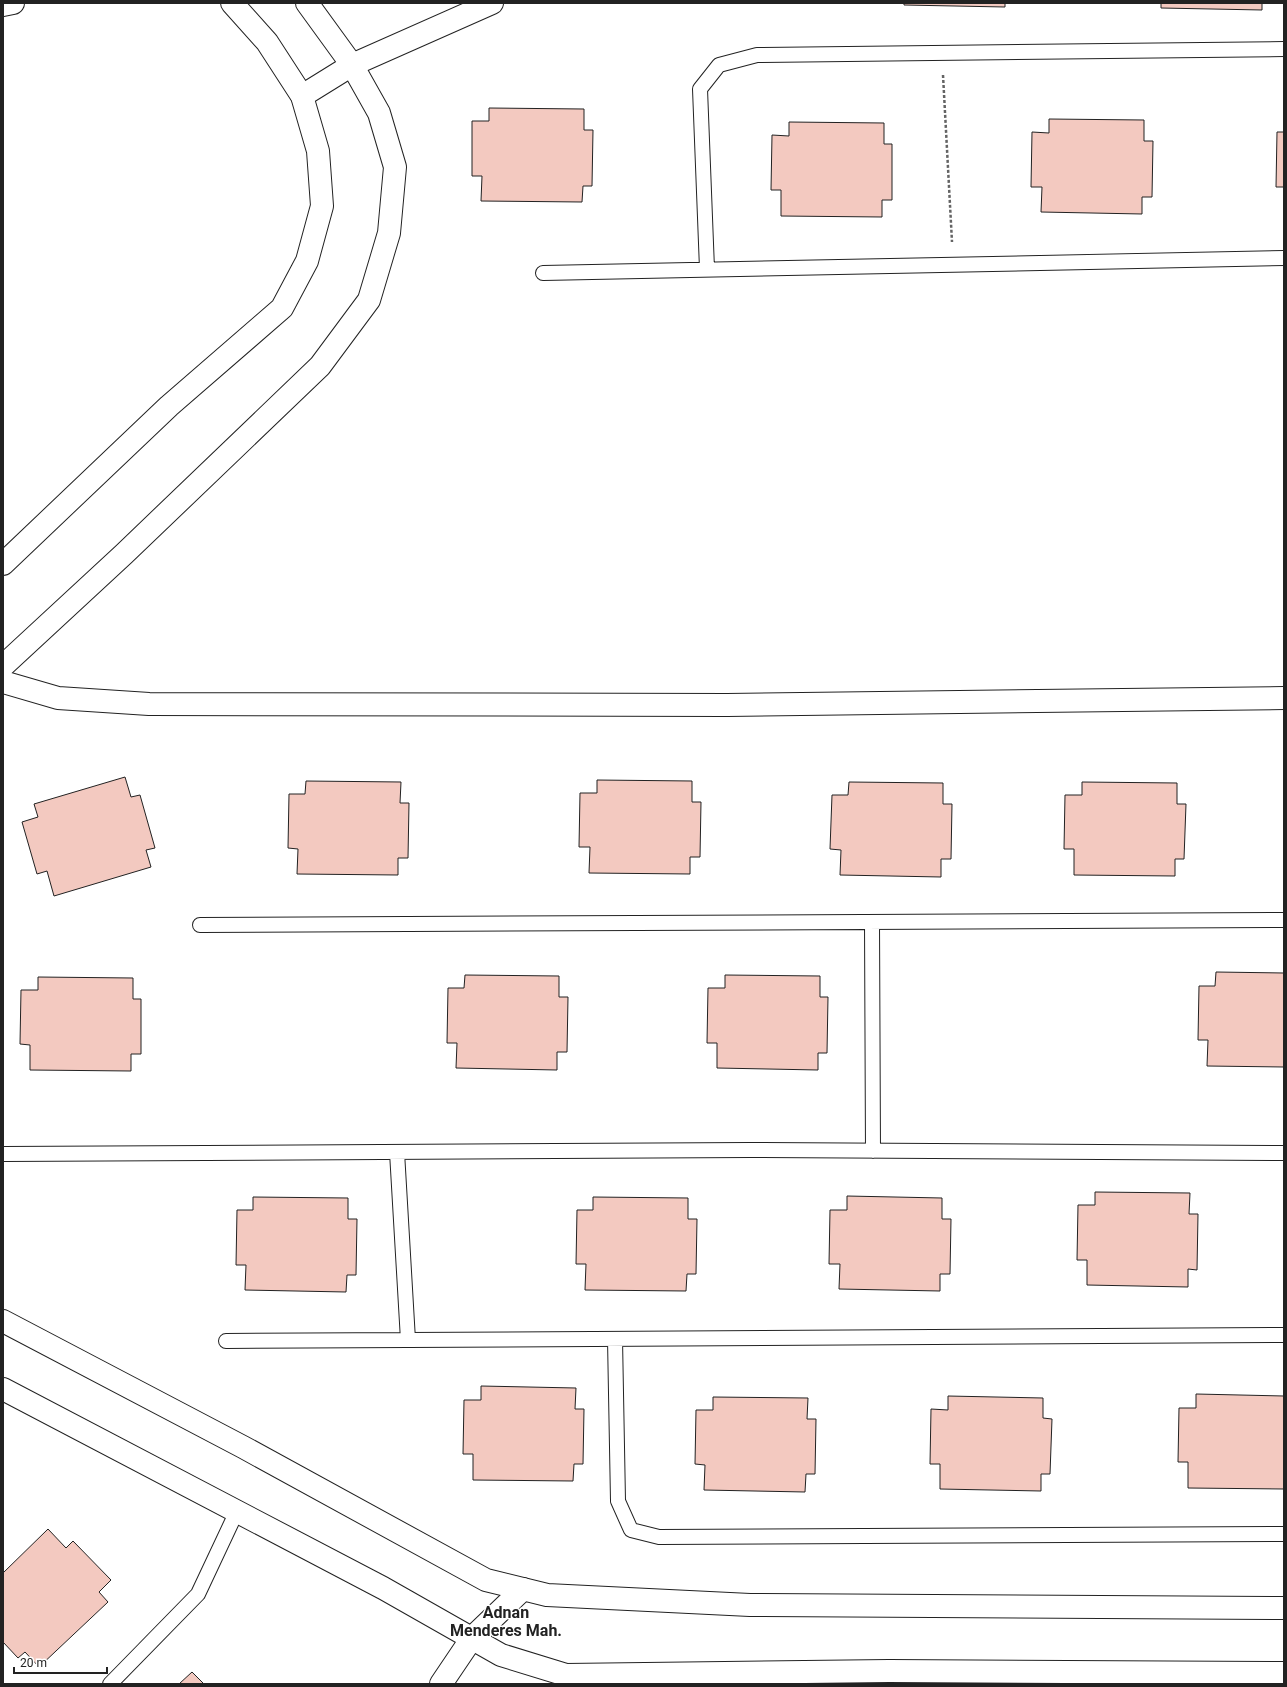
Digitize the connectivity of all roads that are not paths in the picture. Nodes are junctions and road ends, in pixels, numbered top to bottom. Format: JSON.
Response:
{"nodes":[{"id":1,"x":13,"y":3,"type":"edge"},
{"id":2,"x":232,"y":3,"type":"edge"},
{"id":3,"x":307,"y":3,"type":"edge"},
{"id":4,"x":492,"y":3,"type":"edge"},
{"id":5,"x":3,"y":5,"type":"edge"},
{"id":6,"x":1284,"y":49,"type":"edge"},
{"id":7,"x":352,"y":65,"type":"junction"},
{"id":8,"x":302,"y":96,"type":"junction"},
{"id":9,"x":1284,"y":258,"type":"edge"},
{"id":10,"x":707,"y":269,"type":"junction"},
{"id":11,"x":543,"y":272,"type":"dead end"},
{"id":12,"x":3,"y":564,"type":"edge"},
{"id":13,"x":3,"y":666,"type":"edge"},
{"id":14,"x":3,"y":682,"type":"edge"},
{"id":15,"x":1284,"y":698,"type":"edge"},
{"id":16,"x":1284,"y":920,"type":"edge"},
{"id":17,"x":872,"y":922,"type":"junction"},
{"id":18,"x":200,"y":925,"type":"dead end"},
{"id":19,"x":873,"y":1151,"type":"junction"},
{"id":20,"x":397,"y":1152,"type":"junction"},
{"id":21,"x":1284,"y":1153,"type":"edge"},
{"id":22,"x":3,"y":1154,"type":"edge"},
{"id":23,"x":3,"y":1321,"type":"edge"},
{"id":24,"x":1284,"y":1336,"type":"edge"},
{"id":25,"x":615,"y":1339,"type":"junction"},
{"id":26,"x":408,"y":1340,"type":"junction"},
{"id":27,"x":226,"y":1341,"type":"dead end"},
{"id":28,"x":3,"y":1389,"type":"edge"},
{"id":29,"x":237,"y":1511,"type":"junction"},
{"id":30,"x":1284,"y":1534,"type":"edge"},
{"id":31,"x":523,"y":1589,"type":"junction"},
{"id":32,"x":1284,"y":1608,"type":"edge"},
{"id":33,"x":472,"y":1638,"type":"junction"},
{"id":34,"x":1284,"y":1673,"type":"edge"},
{"id":35,"x":1118,"y":1678,"type":"edge"},
{"id":36,"x":110,"y":1684,"type":"edge"},
{"id":37,"x":441,"y":1684,"type":"edge"}],
"edges":[{"from":1,"to":5,"type":"street"},
{"from":2,"to":8,"type":"street"},
{"from":3,"to":7,"type":"street"},
{"from":4,"to":7,"type":"street"},
{"from":6,"to":10,"type":"lane"},
{"from":7,"to":8,"type":"street"},
{"from":7,"to":13,"type":"street"},
{"from":8,"to":12,"type":"street"},
{"from":9,"to":10,"type":"lane"},
{"from":10,"to":11,"type":"lane"},
{"from":14,"to":15,"type":"street"},
{"from":16,"to":17,"type":"lane"},
{"from":17,"to":18,"type":"lane"},
{"from":17,"to":19,"type":"lane"},
{"from":19,"to":20,"type":"lane"},
{"from":19,"to":21,"type":"lane"},
{"from":20,"to":22,"type":"lane"},
{"from":20,"to":26,"type":"lane"},
{"from":23,"to":31,"type":"street"},
{"from":24,"to":25,"type":"lane"},
{"from":25,"to":26,"type":"lane"},
{"from":25,"to":30,"type":"lane"},
{"from":26,"to":27,"type":"lane"},
{"from":28,"to":29,"type":"street"},
{"from":29,"to":33,"type":"street"},
{"from":29,"to":36,"type":"lane"},
{"from":31,"to":32,"type":"street"},
{"from":31,"to":33,"type":"street"},
{"from":33,"to":35,"type":"street"},
{"from":33,"to":37,"type":"street"},
{"from":34,"to":35,"type":"street"}]}
